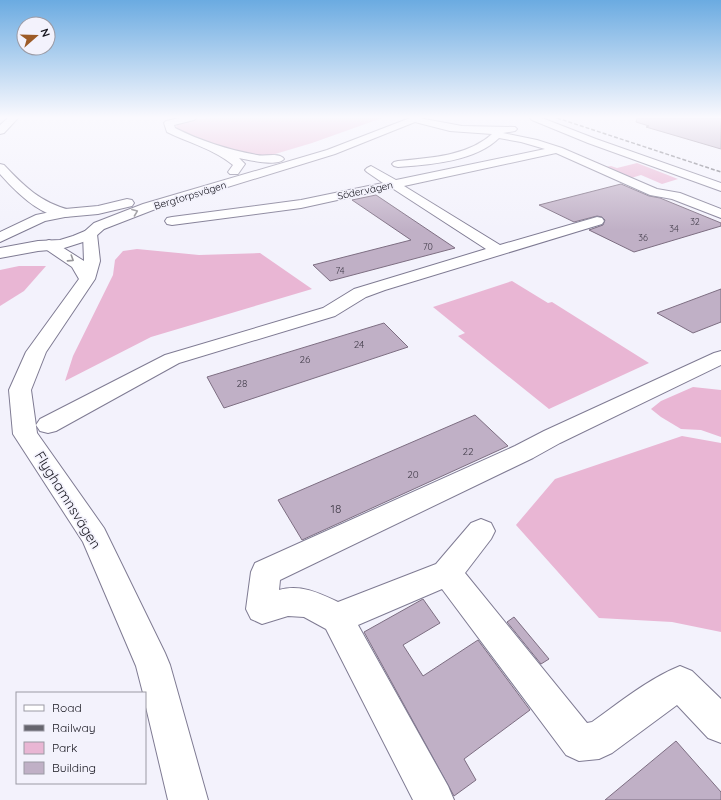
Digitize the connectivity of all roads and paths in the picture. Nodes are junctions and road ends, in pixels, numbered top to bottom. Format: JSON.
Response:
{"nodes":[{"id":1,"x":228,"y":155,"type":"edge"},
{"id":2,"x":241,"y":155,"type":"edge"},
{"id":3,"x":286,"y":155,"type":"edge"},
{"id":4,"x":320,"y":155,"type":"edge"},
{"id":5,"x":455,"y":155,"type":"edge"},
{"id":6,"x":530,"y":155,"type":"edge"},
{"id":7,"x":568,"y":155,"type":"edge"},
{"id":8,"x":633,"y":155,"type":"edge"},
{"id":9,"x":278,"y":158,"type":"junction"},
{"id":10,"x":398,"y":164,"type":"dead end"},
{"id":11,"x":0,"y":167,"type":"edge"},
{"id":12,"x":371,"y":170,"type":"dead end"},
{"id":13,"x":234,"y":172,"type":"junction"},
{"id":14,"x":393,"y":184,"type":"junction"},
{"id":15,"x":721,"y":187,"type":"edge"},
{"id":16,"x":29,"y":198,"type":"junction"},
{"id":17,"x":71,"y":213,"type":"junction"},
{"id":18,"x":721,"y":214,"type":"edge"},
{"id":19,"x":172,"y":221,"type":"dead end"},
{"id":20,"x":596,"y":222,"type":"dead end"},
{"id":21,"x":25,"y":225,"type":"junction"},
{"id":22,"x":94,"y":230,"type":"junction"},
{"id":23,"x":0,"y":238,"type":"edge"},
{"id":24,"x":44,"y":246,"type":"junction"},
{"id":25,"x":498,"y":250,"type":"junction"},
{"id":26,"x":0,"y":253,"type":"edge"},
{"id":27,"x":87,"y":279,"type":"junction"},
{"id":28,"x":721,"y":358,"type":"edge"},
{"id":29,"x":48,"y":424,"type":"dead end"},
{"id":30,"x":481,"y":531,"type":"dead end"},
{"id":31,"x":447,"y":573,"type":"junction"},
{"id":32,"x":337,"y":618,"type":"junction"},
{"id":33,"x":721,"y":725,"type":"edge"},
{"id":34,"x":188,"y":800,"type":"edge"},
{"id":35,"x":434,"y":800,"type":"edge"}],
"edges":[{"from":1,"to":13,"type":"street"},
{"from":2,"to":9,"type":"street"},
{"from":3,"to":9,"type":"street","name":"Bergtorpsvägen"},
{"from":22,"to":4,"type":"street","name":"Bergtorpsvägen","one_way":true},
{"from":5,"to":10,"type":"street","name":"Södervägen"},
{"from":6,"to":14,"type":"street","name":"Södervägen"},
{"from":7,"to":18,"type":"street"},
{"from":8,"to":15,"type":"street"},
{"from":9,"to":13,"type":"street","name":"Bergtorpsvägen"},
{"from":11,"to":16,"type":"street"},
{"from":12,"to":14,"type":"street"},
{"from":13,"to":17,"type":"street","name":"Bergtorpsvägen"},
{"from":14,"to":19,"type":"street","name":"Södervägen"},
{"from":14,"to":25,"type":"street"},
{"from":16,"to":17,"type":"street"},
{"from":16,"to":21,"type":"street"},
{"from":17,"to":21,"type":"street","name":"Bergtorpsvägen"},
{"from":17,"to":22,"type":"street","name":"Bergtorpsvägen"},
{"from":20,"to":25,"type":"street"},
{"from":21,"to":23,"type":"street","name":"Bergtorpsvägen"},
{"from":21,"to":24,"type":"street","name":"Bergtorpsvägen"},
{"from":22,"to":24,"type":"street","name":"Bergtorpsvägen"},
{"from":22,"to":27,"type":"street","name":"Flyghamnsvägen"},
{"from":24,"to":26,"type":"street","name":"Bergtorpsvägen"},
{"from":24,"to":27,"type":"street","one_way":true},
{"from":25,"to":29,"type":"street"},
{"from":27,"to":34,"type":"street","name":"Flyghamnsvägen"},
{"from":28,"to":32,"type":"street"},
{"from":30,"to":31,"type":"street"},
{"from":31,"to":32,"type":"street"},
{"from":31,"to":33,"type":"street"},
{"from":32,"to":35,"type":"street"}]}
